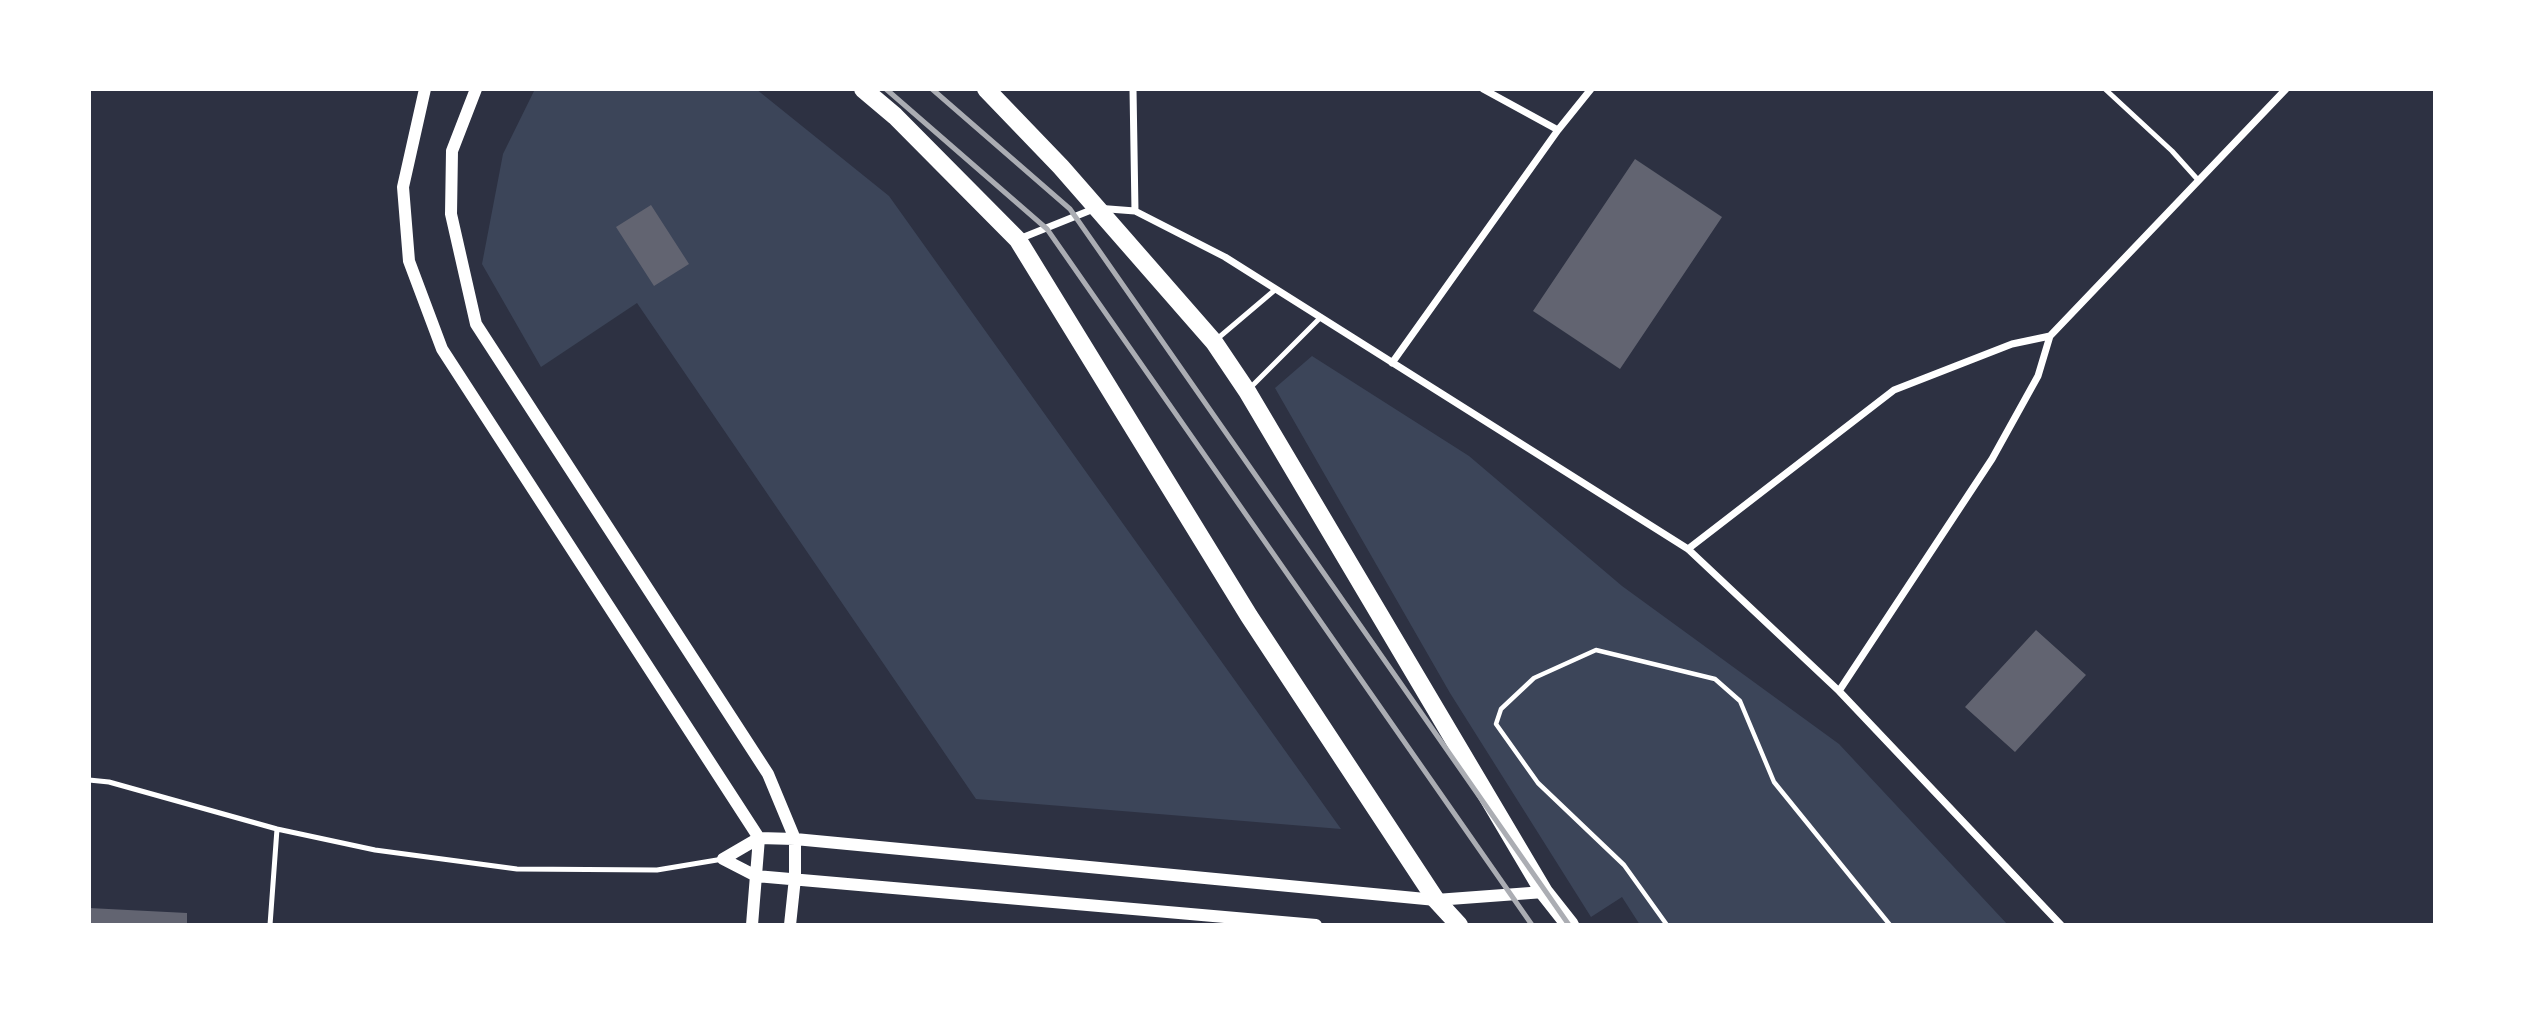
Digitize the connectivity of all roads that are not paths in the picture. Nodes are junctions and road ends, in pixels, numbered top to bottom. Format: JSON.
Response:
{"nodes":[{"id":1,"x":425,"y":89,"type":"edge"},
{"id":2,"x":476,"y":89,"type":"edge"},
{"id":3,"x":863,"y":89,"type":"edge"},
{"id":4,"x":986,"y":89,"type":"edge"},
{"id":5,"x":1133,"y":89,"type":"edge"},
{"id":6,"x":1483,"y":89,"type":"edge"},
{"id":7,"x":1591,"y":89,"type":"edge"},
{"id":8,"x":2105,"y":89,"type":"edge"},
{"id":9,"x":2286,"y":89,"type":"edge"},
{"id":10,"x":1558,"y":130,"type":"junction"},
{"id":11,"x":2199,"y":181,"type":"junction"},
{"id":12,"x":1096,"y":208,"type":"junction"},
{"id":13,"x":1135,"y":211,"type":"junction"},
{"id":14,"x":1018,"y":240,"type":"junction"},
{"id":15,"x":1276,"y":289,"type":"junction"},
{"id":16,"x":1321,"y":317,"type":"junction"},
{"id":17,"x":2050,"y":336,"type":"junction"},
{"id":18,"x":1214,"y":342,"type":"junction"},
{"id":19,"x":1392,"y":363,"type":"junction"},
{"id":20,"x":1247,"y":391,"type":"junction"},
{"id":21,"x":1688,"y":549,"type":"junction"},
{"id":22,"x":1839,"y":691,"type":"junction"},
{"id":23,"x":89,"y":780,"type":"edge"},
{"id":24,"x":277,"y":828,"type":"junction"},
{"id":25,"x":759,"y":838,"type":"junction"},
{"id":26,"x":795,"y":839,"type":"junction"},
{"id":27,"x":723,"y":859,"type":"junction"},
{"id":28,"x":756,"y":876,"type":"junction"},
{"id":29,"x":795,"y":878,"type":"junction"},
{"id":30,"x":1544,"y":892,"type":"junction"},
{"id":31,"x":1436,"y":900,"type":"junction"},
{"id":32,"x":270,"y":925,"type":"edge"},
{"id":33,"x":752,"y":925,"type":"edge"},
{"id":34,"x":790,"y":925,"type":"edge"},
{"id":35,"x":1316,"y":925,"type":"edge"},
{"id":36,"x":1459,"y":925,"type":"edge"},
{"id":37,"x":1570,"y":925,"type":"edge"},
{"id":38,"x":2062,"y":925,"type":"edge"}],
"edges":[{"from":1,"to":25,"type":"street"},
{"from":2,"to":26,"type":"street"},
{"from":3,"to":14,"type":"main road"},
{"from":4,"to":12,"type":"main road"},
{"from":5,"to":13,"type":"street"},
{"from":6,"to":10,"type":"street"},
{"from":7,"to":10,"type":"street"},
{"from":8,"to":11,"type":"lane"},
{"from":9,"to":11,"type":"street"},
{"from":10,"to":19,"type":"street"},
{"from":11,"to":17,"type":"street"},
{"from":12,"to":13,"type":"street"},
{"from":12,"to":14,"type":"street"},
{"from":12,"to":18,"type":"main road"},
{"from":13,"to":15,"type":"street"},
{"from":14,"to":31,"type":"main road"},
{"from":15,"to":16,"type":"street"},
{"from":15,"to":18,"type":"lane"},
{"from":16,"to":19,"type":"street"},
{"from":16,"to":20,"type":"lane"},
{"from":17,"to":21,"type":"street"},
{"from":17,"to":22,"type":"street"},
{"from":18,"to":20,"type":"main road"},
{"from":19,"to":21,"type":"street"},
{"from":20,"to":30,"type":"main road"},
{"from":21,"to":22,"type":"street"},
{"from":22,"to":38,"type":"street"},
{"from":23,"to":24,"type":"lane"},
{"from":24,"to":27,"type":"lane"},
{"from":24,"to":32,"type":"lane"},
{"from":25,"to":26,"type":"street"},
{"from":25,"to":27,"type":"street"},
{"from":25,"to":28,"type":"street"},
{"from":26,"to":29,"type":"street"},
{"from":26,"to":31,"type":"street"},
{"from":27,"to":28,"type":"street"},
{"from":28,"to":29,"type":"street"},
{"from":28,"to":33,"type":"street"},
{"from":29,"to":34,"type":"street"},
{"from":29,"to":35,"type":"street"},
{"from":30,"to":31,"type":"street"},
{"from":30,"to":37,"type":"main road"},
{"from":31,"to":36,"type":"main road"}]}
